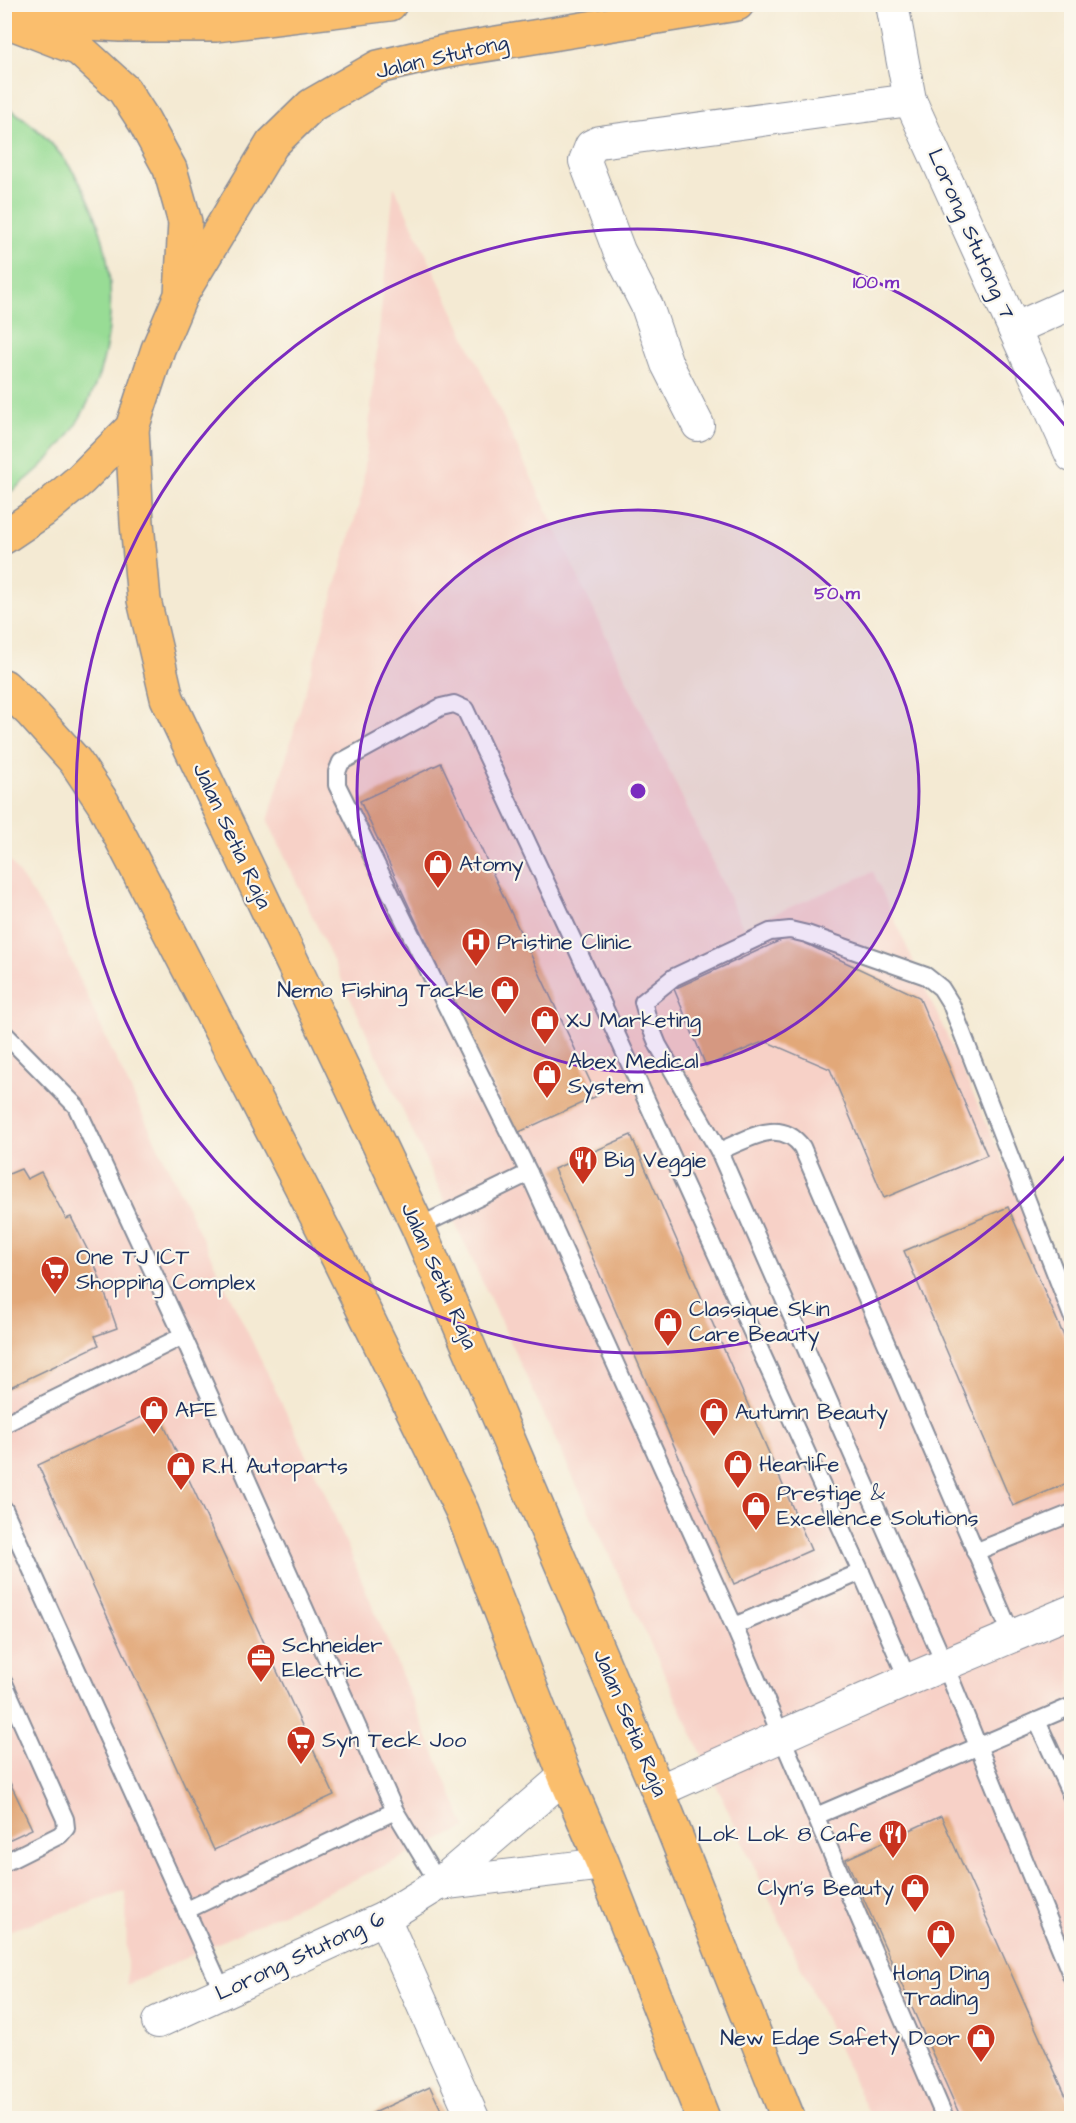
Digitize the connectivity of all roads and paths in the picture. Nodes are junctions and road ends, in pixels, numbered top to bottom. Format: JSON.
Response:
{"nodes":[{"id":1,"x":390,"y":4,"type":"edge"},
{"id":2,"x":737,"y":4,"type":"edge"},
{"id":3,"x":892,"y":4,"type":"edge"},
{"id":4,"x":4,"y":18,"type":"edge"},
{"id":5,"x":910,"y":100,"type":"junction"},
{"id":6,"x":181,"y":295,"type":"junction"},
{"id":7,"x":1071,"y":303,"type":"edge"},
{"id":8,"x":1014,"y":329,"type":"junction"},
{"id":9,"x":698,"y":426,"type":"dead end"},
{"id":10,"x":132,"y":428,"type":"junction"},
{"id":11,"x":1071,"y":456,"type":"edge"},
{"id":12,"x":4,"y":537,"type":"edge"},
{"id":13,"x":4,"y":686,"type":"edge"},
{"id":14,"x":4,"y":1033,"type":"edge"},
{"id":15,"x":720,"y":1151,"type":"junction"},
{"id":16,"x":529,"y":1173,"type":"junction"},
{"id":17,"x":418,"y":1227,"type":"junction"},
{"id":18,"x":1071,"y":1316,"type":"edge"},
{"id":19,"x":183,"y":1336,"type":"junction"},
{"id":20,"x":4,"y":1424,"type":"edge"},
{"id":21,"x":4,"y":1509,"type":"edge"},
{"id":22,"x":1071,"y":1514,"type":"edge"},
{"id":23,"x":975,"y":1552,"type":"junction"},
{"id":24,"x":861,"y":1572,"type":"junction"},
{"id":25,"x":1071,"y":1611,"type":"edge"},
{"id":26,"x":734,"y":1626,"type":"junction"},
{"id":27,"x":1011,"y":1636,"type":"junction"},
{"id":28,"x":945,"y":1665,"type":"junction"},
{"id":29,"x":908,"y":1680,"type":"junction"},
{"id":30,"x":4,"y":1683,"type":"edge"},
{"id":31,"x":1071,"y":1706,"type":"edge"},
{"id":32,"x":1037,"y":1721,"type":"junction"},
{"id":33,"x":780,"y":1736,"type":"junction"},
{"id":34,"x":978,"y":1746,"type":"junction"},
{"id":35,"x":565,"y":1776,"type":"junction"},
{"id":36,"x":658,"y":1791,"type":"junction"},
{"id":37,"x":1071,"y":1797,"type":"edge"},
{"id":38,"x":395,"y":1812,"type":"junction"},
{"id":39,"x":816,"y":1816,"type":"junction"},
{"id":40,"x":4,"y":1863,"type":"edge"},
{"id":41,"x":603,"y":1864,"type":"junction"},
{"id":42,"x":439,"y":1884,"type":"junction"},
{"id":43,"x":187,"y":1910,"type":"junction"},
{"id":44,"x":384,"y":1918,"type":"junction"},
{"id":45,"x":1071,"y":1977,"type":"edge"},
{"id":46,"x":223,"y":1992,"type":"junction"},
{"id":47,"x":158,"y":2022,"type":"dead end"},
{"id":48,"x":473,"y":2118,"type":"edge"},
{"id":49,"x":703,"y":2118,"type":"edge"},
{"id":50,"x":789,"y":2118,"type":"edge"},
{"id":51,"x":945,"y":2118,"type":"edge"}],
"edges":[{"from":1,"to":4,"type":"main road"},
{"from":2,"to":6,"type":"main road","name":"Jalan Stutong"},
{"from":3,"to":5,"type":"street","name":"Lorong Stutong 7"},
{"from":4,"to":6,"type":"main road"},
{"from":5,"to":8,"type":"street","name":"Lorong Stutong 7"},
{"from":5,"to":9,"type":"street"},
{"from":6,"to":10,"type":"main road"},
{"from":7,"to":8,"type":"street"},
{"from":8,"to":11,"type":"street","name":"Lorong Stutong 7"},
{"from":10,"to":12,"type":"main road"},
{"from":10,"to":17,"type":"main road","name":"Jalan Setia Raja"},
{"from":13,"to":35,"type":"main road"},
{"from":14,"to":19,"type":"lane"},
{"from":15,"to":18,"type":"lane"},
{"from":15,"to":23,"type":"lane"},
{"from":15,"to":28,"type":"lane"},
{"from":16,"to":17,"type":"lane"},
{"from":16,"to":24,"type":"lane"},
{"from":16,"to":26,"type":"lane"},
{"from":17,"to":36,"type":"main road","name":"Jalan Setia Raja"},
{"from":19,"to":20,"type":"lane"},
{"from":19,"to":38,"type":"lane"},
{"from":21,"to":43,"type":"lane"},
{"from":22,"to":23,"type":"lane"},
{"from":23,"to":27,"type":"lane"},
{"from":24,"to":26,"type":"lane"},
{"from":24,"to":29,"type":"lane"},
{"from":25,"to":27,"type":"street"},
{"from":26,"to":33,"type":"lane"},
{"from":27,"to":28,"type":"street"},
{"from":28,"to":29,"type":"street"},
{"from":28,"to":34,"type":"lane"},
{"from":29,"to":33,"type":"street"},
{"from":30,"to":40,"type":"lane"},
{"from":31,"to":32,"type":"lane"},
{"from":32,"to":34,"type":"lane"},
{"from":32,"to":37,"type":"lane"},
{"from":33,"to":36,"type":"street"},
{"from":33,"to":39,"type":"lane"},
{"from":34,"to":39,"type":"lane"},
{"from":34,"to":45,"type":"lane"},
{"from":35,"to":41,"type":"main road"},
{"from":35,"to":42,"type":"street","name":"Lorong Stutong 6"},
{"from":36,"to":50,"type":"main road","name":"Jalan Setia Raja"},
{"from":38,"to":42,"type":"lane"},
{"from":38,"to":43,"type":"lane"},
{"from":39,"to":51,"type":"lane"},
{"from":41,"to":42,"type":"street","name":"Lorong Stutong 6"},
{"from":41,"to":49,"type":"main road"},
{"from":42,"to":44,"type":"street","name":"Lorong Stutong 6"},
{"from":43,"to":46,"type":"lane"},
{"from":44,"to":46,"type":"street","name":"Lorong Stutong 6"},
{"from":44,"to":48,"type":"street"},
{"from":46,"to":47,"type":"street","name":"Lorong Stutong 6"}]}
